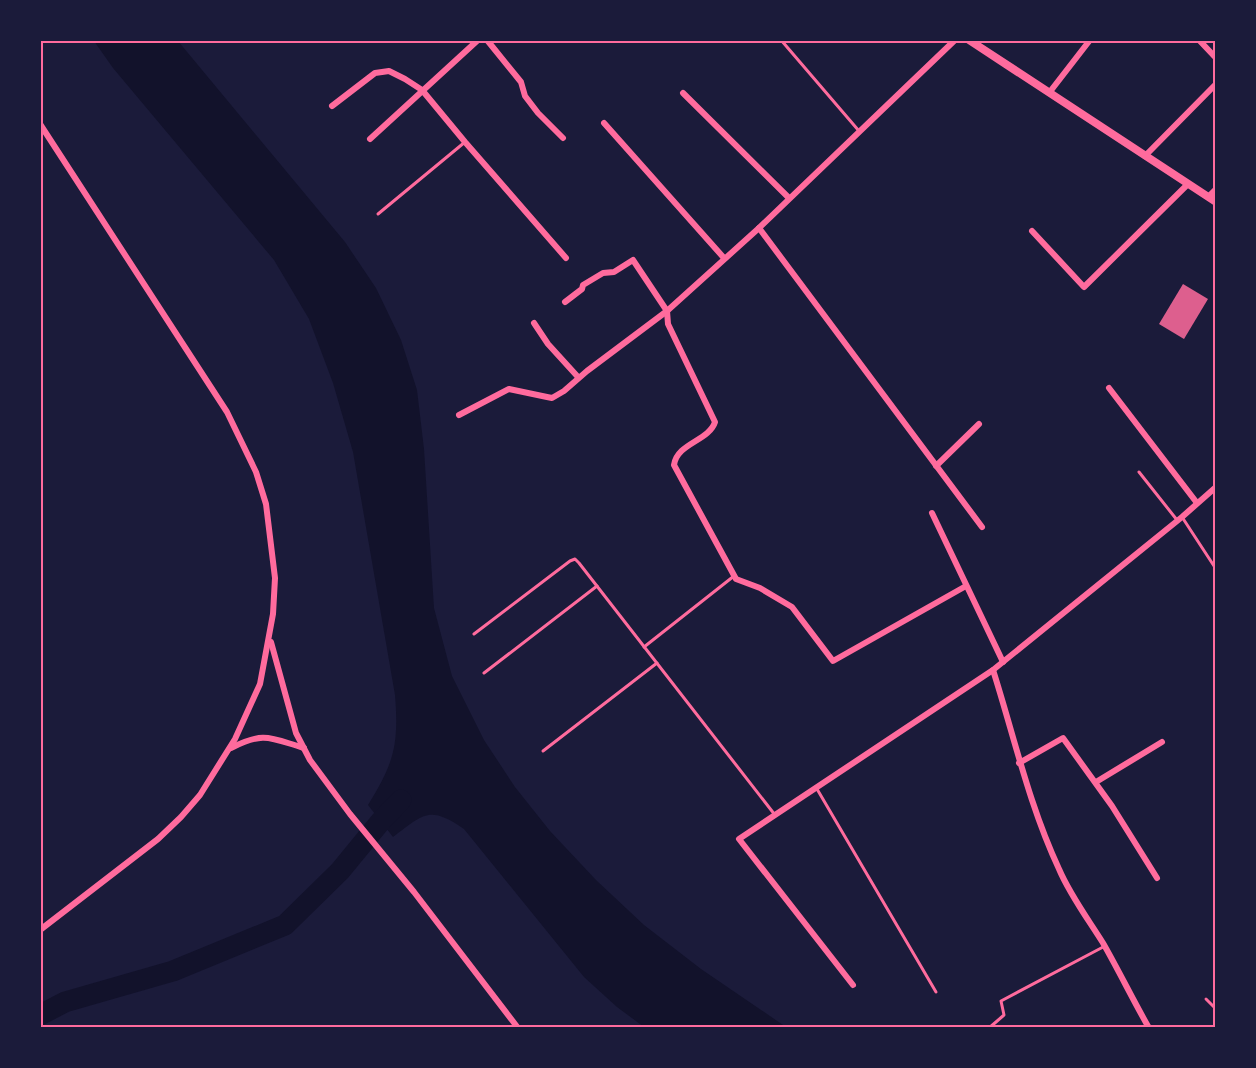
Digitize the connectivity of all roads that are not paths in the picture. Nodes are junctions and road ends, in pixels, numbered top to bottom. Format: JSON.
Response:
{"nodes":[{"id":1,"x":478,"y":40,"type":"edge"},
{"id":2,"x":487,"y":40,"type":"edge"},
{"id":3,"x":781,"y":40,"type":"edge"},
{"id":4,"x":955,"y":40,"type":"edge"},
{"id":5,"x":969,"y":40,"type":"edge"},
{"id":6,"x":1090,"y":40,"type":"edge"},
{"id":7,"x":1199,"y":40,"type":"edge"},
{"id":8,"x":1215,"y":58,"type":"edge"},
{"id":9,"x":1215,"y":84,"type":"edge"},
{"id":10,"x":422,"y":90,"type":"junction"},
{"id":11,"x":683,"y":93,"type":"dead end"},
{"id":12,"x":1049,"y":93,"type":"junction"},
{"id":13,"x":332,"y":106,"type":"dead end"},
{"id":14,"x":604,"y":123,"type":"dead end"},
{"id":15,"x":40,"y":124,"type":"edge"},
{"id":16,"x":860,"y":132,"type":"junction"},
{"id":17,"x":563,"y":138,"type":"dead end"},
{"id":18,"x":370,"y":139,"type":"dead end"},
{"id":19,"x":465,"y":142,"type":"junction"},
{"id":20,"x":1145,"y":156,"type":"junction"},
{"id":21,"x":1188,"y":184,"type":"junction"},
{"id":22,"x":1215,"y":189,"type":"edge"},
{"id":23,"x":1208,"y":197,"type":"junction"},
{"id":24,"x":789,"y":198,"type":"junction"},
{"id":25,"x":1215,"y":202,"type":"edge"},
{"id":26,"x":378,"y":214,"type":"dead end"},
{"id":27,"x":759,"y":228,"type":"junction"},
{"id":28,"x":1032,"y":231,"type":"dead end"},
{"id":29,"x":566,"y":258,"type":"dead end"},
{"id":30,"x":724,"y":258,"type":"junction"},
{"id":31,"x":565,"y":302,"type":"dead end"},
{"id":32,"x":667,"y":311,"type":"junction"},
{"id":33,"x":534,"y":324,"type":"dead end"},
{"id":34,"x":578,"y":377,"type":"junction"},
{"id":35,"x":1109,"y":388,"type":"dead end"},
{"id":36,"x":459,"y":415,"type":"dead end"},
{"id":37,"x":979,"y":424,"type":"dead end"},
{"id":38,"x":936,"y":466,"type":"junction"},
{"id":39,"x":1139,"y":472,"type":"dead end"},
{"id":40,"x":1215,"y":487,"type":"edge"},
{"id":41,"x":1197,"y":503,"type":"junction"},
{"id":42,"x":932,"y":513,"type":"dead end"},
{"id":43,"x":1180,"y":519,"type":"junction"},
{"id":44,"x":982,"y":527,"type":"dead end"},
{"id":45,"x":1215,"y":569,"type":"edge"},
{"id":46,"x":734,"y":576,"type":"junction"},
{"id":47,"x":597,"y":586,"type":"junction"},
{"id":48,"x":966,"y":586,"type":"junction"},
{"id":49,"x":474,"y":634,"type":"dead end"},
{"id":50,"x":270,"y":639,"type":"junction"},
{"id":51,"x":644,"y":647,"type":"junction"},
{"id":52,"x":1003,"y":662,"type":"junction"},
{"id":53,"x":657,"y":663,"type":"junction"},
{"id":54,"x":993,"y":670,"type":"junction"},
{"id":55,"x":484,"y":673,"type":"dead end"},
{"id":56,"x":1162,"y":742,"type":"dead end"},
{"id":57,"x":230,"y":748,"type":"junction"},
{"id":58,"x":304,"y":748,"type":"junction"},
{"id":59,"x":543,"y":751,"type":"dead end"},
{"id":60,"x":1019,"y":763,"type":"junction"},
{"id":61,"x":1096,"y":782,"type":"junction"},
{"id":62,"x":816,"y":788,"type":"junction"},
{"id":63,"x":774,"y":815,"type":"junction"},
{"id":64,"x":1157,"y":878,"type":"dead end"},
{"id":65,"x":40,"y":930,"type":"edge"},
{"id":66,"x":1105,"y":946,"type":"junction"},
{"id":67,"x":853,"y":985,"type":"dead end"},
{"id":68,"x":936,"y":992,"type":"dead end"},
{"id":69,"x":1206,"y":999,"type":"dead end"},
{"id":70,"x":1215,"y":1009,"type":"edge"},
{"id":71,"x":518,"y":1028,"type":"edge"},
{"id":72,"x":989,"y":1028,"type":"edge"},
{"id":73,"x":1149,"y":1028,"type":"edge"}],
"edges":[{"from":1,"to":10,"type":"street"},
{"from":2,"to":17,"type":"street"},
{"from":3,"to":16,"type":"lane"},
{"from":4,"to":16,"type":"street"},
{"from":5,"to":12,"type":"street"},
{"from":6,"to":12,"type":"street"},
{"from":7,"to":8,"type":"street"},
{"from":9,"to":20,"type":"street"},
{"from":10,"to":13,"type":"street"},
{"from":10,"to":18,"type":"street"},
{"from":10,"to":19,"type":"street"},
{"from":11,"to":24,"type":"street"},
{"from":12,"to":20,"type":"street"},
{"from":14,"to":30,"type":"street"},
{"from":15,"to":50,"type":"street"},
{"from":16,"to":24,"type":"street"},
{"from":19,"to":26,"type":"lane"},
{"from":19,"to":29,"type":"street"},
{"from":20,"to":21,"type":"street"},
{"from":21,"to":23,"type":"street"},
{"from":21,"to":28,"type":"street"},
{"from":22,"to":23,"type":"street"},
{"from":23,"to":25,"type":"street"},
{"from":24,"to":27,"type":"street"},
{"from":27,"to":30,"type":"street"},
{"from":27,"to":38,"type":"street"},
{"from":30,"to":32,"type":"street"},
{"from":31,"to":32,"type":"street"},
{"from":32,"to":34,"type":"street"},
{"from":32,"to":46,"type":"street"},
{"from":33,"to":34,"type":"street"},
{"from":34,"to":36,"type":"street"},
{"from":35,"to":41,"type":"street"},
{"from":37,"to":38,"type":"street"},
{"from":38,"to":44,"type":"street"},
{"from":39,"to":43,"type":"lane"},
{"from":40,"to":41,"type":"street"},
{"from":41,"to":43,"type":"street"},
{"from":42,"to":48,"type":"street"},
{"from":43,"to":45,"type":"lane"},
{"from":43,"to":52,"type":"street"},
{"from":46,"to":48,"type":"street"},
{"from":46,"to":51,"type":"lane"},
{"from":47,"to":49,"type":"lane"},
{"from":47,"to":51,"type":"lane"},
{"from":47,"to":55,"type":"lane"},
{"from":48,"to":52,"type":"street"},
{"from":50,"to":57,"type":"street"},
{"from":50,"to":58,"type":"street"},
{"from":51,"to":53,"type":"lane"},
{"from":52,"to":54,"type":"street"},
{"from":53,"to":59,"type":"lane"},
{"from":53,"to":63,"type":"lane"},
{"from":54,"to":60,"type":"street"},
{"from":54,"to":62,"type":"street"},
{"from":56,"to":61,"type":"street"},
{"from":57,"to":58,"type":"street"},
{"from":57,"to":65,"type":"street"},
{"from":58,"to":71,"type":"street"},
{"from":60,"to":61,"type":"street"},
{"from":60,"to":66,"type":"street"},
{"from":61,"to":64,"type":"street"},
{"from":62,"to":63,"type":"street"},
{"from":62,"to":68,"type":"lane"},
{"from":63,"to":67,"type":"street"},
{"from":66,"to":72,"type":"lane"},
{"from":66,"to":73,"type":"street"},
{"from":69,"to":70,"type":"lane"}]}
